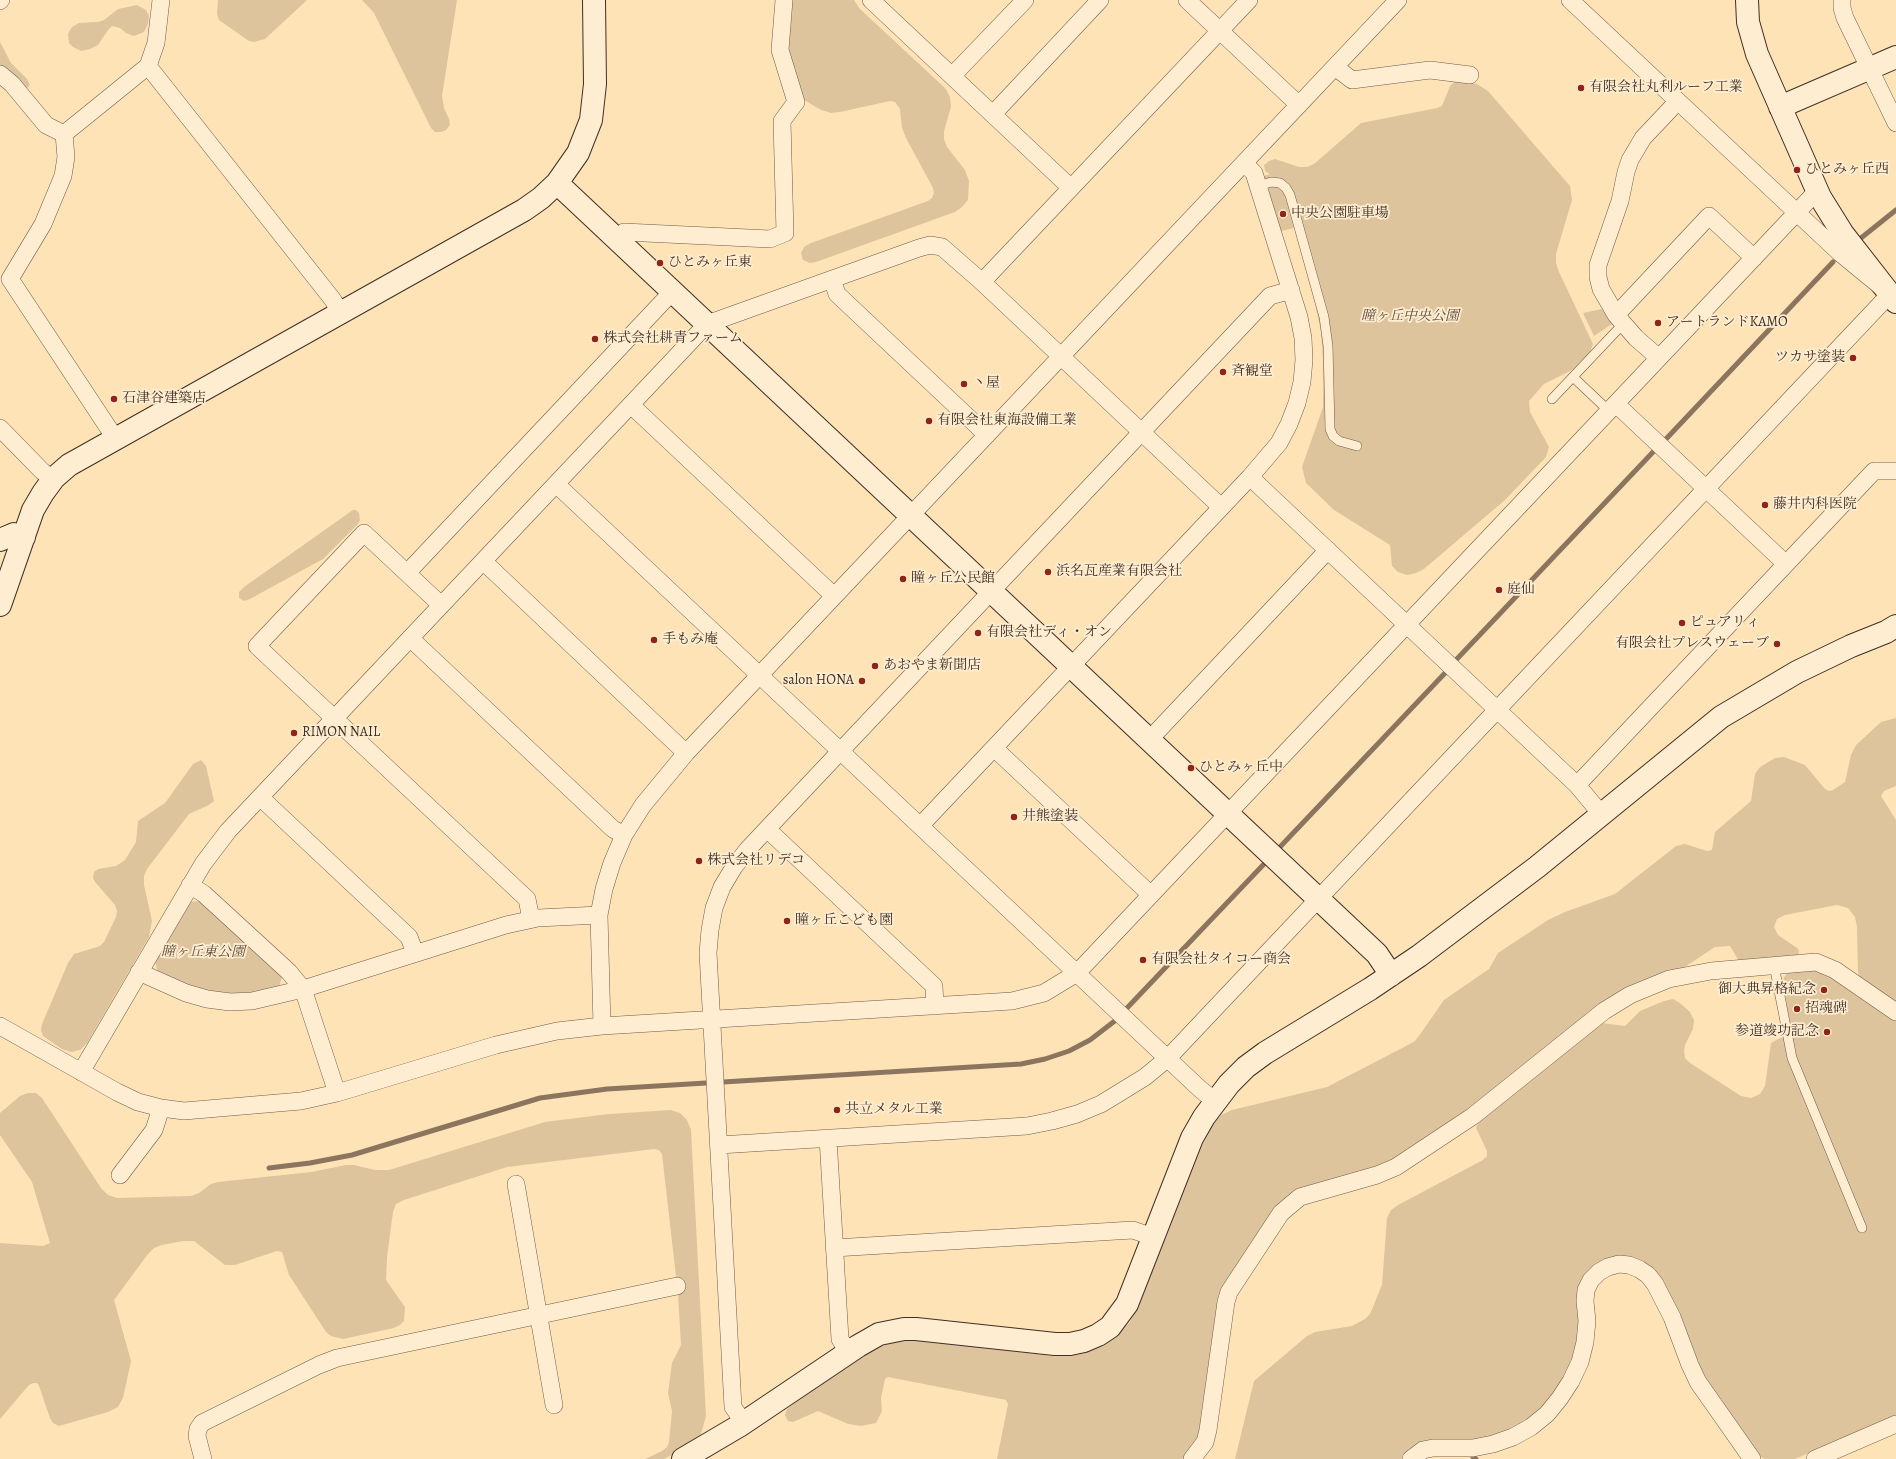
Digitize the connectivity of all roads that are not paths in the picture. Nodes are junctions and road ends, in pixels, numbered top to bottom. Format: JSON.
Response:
{"nodes":[{"id":1,"x":161,"y":0,"type":"edge"},
{"id":2,"x":594,"y":0,"type":"edge"},
{"id":3,"x":784,"y":0,"type":"edge"},
{"id":4,"x":871,"y":0,"type":"edge"},
{"id":5,"x":1025,"y":0,"type":"edge"},
{"id":6,"x":1100,"y":0,"type":"edge"},
{"id":7,"x":1187,"y":0,"type":"edge"},
{"id":8,"x":1249,"y":0,"type":"edge"},
{"id":9,"x":1398,"y":0,"type":"edge"},
{"id":10,"x":1570,"y":0,"type":"edge"},
{"id":11,"x":1747,"y":0,"type":"edge"},
{"id":12,"x":1842,"y":0,"type":"edge"},
{"id":13,"x":1220,"y":31,"type":"junction"},
{"id":14,"x":1896,"y":57,"type":"edge"},
{"id":15,"x":148,"y":66,"type":"junction"},
{"id":16,"x":1335,"y":67,"type":"junction"},
{"id":17,"x":1869,"y":68,"type":"junction"},
{"id":18,"x":0,"y":74,"type":"edge"},
{"id":19,"x":1470,"y":75,"type":"dead end"},
{"id":20,"x":952,"y":76,"type":"junction"},
{"id":21,"x":1678,"y":101,"type":"junction"},
{"id":22,"x":1299,"y":105,"type":"junction"},
{"id":23,"x":1780,"y":107,"type":"junction"},
{"id":24,"x":993,"y":114,"type":"junction"},
{"id":25,"x":1896,"y":123,"type":"edge"},
{"id":26,"x":64,"y":134,"type":"junction"},
{"id":27,"x":1244,"y":163,"type":"junction"},
{"id":28,"x":557,"y":183,"type":"junction"},
{"id":29,"x":1259,"y":186,"type":"junction"},
{"id":30,"x":1071,"y":188,"type":"junction"},
{"id":31,"x":1817,"y":191,"type":"junction"},
{"id":32,"x":1796,"y":213,"type":"junction"},
{"id":33,"x":617,"y":240,"type":"junction"},
{"id":34,"x":1754,"y":258,"type":"junction"},
{"id":35,"x":832,"y":279,"type":"junction"},
{"id":36,"x":982,"y":282,"type":"junction"},
{"id":37,"x":1291,"y":290,"type":"junction"},
{"id":38,"x":672,"y":292,"type":"junction"},
{"id":39,"x":1893,"y":298,"type":"edge"},
{"id":40,"x":340,"y":313,"type":"junction"},
{"id":41,"x":1620,"y":320,"type":"junction"},
{"id":42,"x":707,"y":324,"type":"junction"},
{"id":43,"x":1061,"y":357,"type":"junction"},
{"id":44,"x":1659,"y":358,"type":"junction"},
{"id":45,"x":1573,"y":377,"type":"junction"},
{"id":46,"x":1552,"y":399,"type":"dead end"},
{"id":47,"x":630,"y":405,"type":"junction"},
{"id":48,"x":1612,"y":407,"type":"junction"},
{"id":49,"x":0,"y":428,"type":"edge"},
{"id":50,"x":1141,"y":432,"type":"junction"},
{"id":51,"x":987,"y":435,"type":"junction"},
{"id":52,"x":115,"y":438,"type":"junction"},
{"id":53,"x":1357,"y":446,"type":"dead end"},
{"id":54,"x":1896,"y":471,"type":"edge"},
{"id":55,"x":1250,"y":477,"type":"junction"},
{"id":56,"x":53,"y":480,"type":"junction"},
{"id":57,"x":556,"y":484,"type":"junction"},
{"id":58,"x":1706,"y":489,"type":"junction"},
{"id":59,"x":1221,"y":508,"type":"junction"},
{"id":60,"x":910,"y":516,"type":"junction"},
{"id":61,"x":24,"y":537,"type":"junction"},
{"id":62,"x":0,"y":540,"type":"edge"},
{"id":63,"x":1328,"y":550,"type":"junction"},
{"id":64,"x":483,"y":561,"type":"junction"},
{"id":65,"x":1786,"y":564,"type":"junction"},
{"id":66,"x":407,"y":573,"type":"junction"},
{"id":67,"x":2,"y":592,"type":"edge"},
{"id":68,"x":991,"y":592,"type":"junction"},
{"id":69,"x":834,"y":596,"type":"junction"},
{"id":70,"x":441,"y":605,"type":"junction"},
{"id":71,"x":1407,"y":625,"type":"junction"},
{"id":72,"x":1896,"y":626,"type":"edge"},
{"id":73,"x":410,"y":638,"type":"junction"},
{"id":74,"x":1071,"y":667,"type":"junction"},
{"id":75,"x":760,"y":675,"type":"junction"},
{"id":76,"x":1497,"y":710,"type":"junction"},
{"id":77,"x":334,"y":718,"type":"junction"},
{"id":78,"x":1149,"y":740,"type":"junction"},
{"id":79,"x":994,"y":748,"type":"junction"},
{"id":80,"x":840,"y":750,"type":"junction"},
{"id":81,"x":686,"y":753,"type":"junction"},
{"id":82,"x":1577,"y":785,"type":"junction"},
{"id":83,"x":260,"y":797,"type":"junction"},
{"id":84,"x":1228,"y":814,"type":"junction"},
{"id":85,"x":1602,"y":815,"type":"junction"},
{"id":86,"x":920,"y":826,"type":"junction"},
{"id":87,"x":767,"y":829,"type":"junction"},
{"id":88,"x":624,"y":835,"type":"junction"},
{"id":89,"x":190,"y":885,"type":"junction"},
{"id":90,"x":1151,"y":895,"type":"junction"},
{"id":91,"x":1318,"y":899,"type":"junction"},
{"id":92,"x":599,"y":915,"type":"junction"},
{"id":93,"x":531,"y":920,"type":"junction"},
{"id":94,"x":415,"y":953,"type":"junction"},
{"id":95,"x":1774,"y":965,"type":"junction"},
{"id":96,"x":139,"y":972,"type":"junction"},
{"id":97,"x":1077,"y":973,"type":"junction"},
{"id":98,"x":1391,"y":975,"type":"junction"},
{"id":99,"x":303,"y":989,"type":"junction"},
{"id":100,"x":935,"y":1006,"type":"junction"},
{"id":101,"x":1896,"y":1012,"type":"edge"},
{"id":102,"x":712,"y":1020,"type":"junction"},
{"id":103,"x":0,"y":1026,"type":"edge"},
{"id":104,"x":602,"y":1026,"type":"junction"},
{"id":105,"x":1168,"y":1058,"type":"junction"},
{"id":106,"x":81,"y":1072,"type":"junction"},
{"id":107,"x":338,"y":1093,"type":"junction"},
{"id":108,"x":1215,"y":1101,"type":"junction"},
{"id":109,"x":161,"y":1108,"type":"junction"},
{"id":110,"x":828,"y":1138,"type":"junction"},
{"id":111,"x":719,"y":1145,"type":"junction"},
{"id":112,"x":120,"y":1175,"type":"dead end"},
{"id":113,"x":516,"y":1184,"type":"dead end"},
{"id":114,"x":1862,"y":1228,"type":"dead end"},
{"id":115,"x":1153,"y":1237,"type":"junction"},
{"id":116,"x":834,"y":1248,"type":"junction"},
{"id":117,"x":677,"y":1286,"type":"dead end"},
{"id":118,"x":539,"y":1315,"type":"junction"},
{"id":119,"x":848,"y":1352,"type":"junction"},
{"id":120,"x":554,"y":1405,"type":"dead end"},
{"id":121,"x":744,"y":1423,"type":"junction"},
{"id":122,"x":1896,"y":1424,"type":"edge"},
{"id":123,"x":203,"y":1459,"type":"edge"},
{"id":124,"x":683,"y":1459,"type":"edge"},
{"id":125,"x":1192,"y":1459,"type":"edge"},
{"id":126,"x":1411,"y":1459,"type":"edge"},
{"id":127,"x":1752,"y":1459,"type":"edge"},
{"id":128,"x":1815,"y":1459,"type":"edge"}],
"edges":[{"from":1,"to":15,"type":"street"},
{"from":2,"to":28,"type":"street"},
{"from":3,"to":33,"type":"street"},
{"from":4,"to":20,"type":"street"},
{"from":5,"to":20,"type":"street"},
{"from":6,"to":24,"type":"street"},
{"from":7,"to":13,"type":"street"},
{"from":8,"to":13,"type":"street"},
{"from":9,"to":16,"type":"street"},
{"from":10,"to":21,"type":"street"},
{"from":11,"to":23,"type":"street"},
{"from":12,"to":17,"type":"street"},
{"from":13,"to":22,"type":"street"},
{"from":13,"to":30,"type":"street"},
{"from":14,"to":17,"type":"street"},
{"from":15,"to":26,"type":"street"},
{"from":15,"to":40,"type":"street"},
{"from":16,"to":19,"type":"street"},
{"from":16,"to":22,"type":"street"},
{"from":17,"to":23,"type":"street"},
{"from":17,"to":25,"type":"street"},
{"from":18,"to":26,"type":"street"},
{"from":20,"to":24,"type":"street"},
{"from":21,"to":32,"type":"street"},
{"from":21,"to":41,"type":"street"},
{"from":22,"to":27,"type":"street"},
{"from":23,"to":31,"type":"street"},
{"from":24,"to":30,"type":"street"},
{"from":26,"to":52,"type":"street"},
{"from":27,"to":29,"type":"street"},
{"from":27,"to":43,"type":"street"},
{"from":28,"to":33,"type":"street"},
{"from":28,"to":40,"type":"street"},
{"from":29,"to":37,"type":"street"},
{"from":29,"to":53,"type":"lane"},
{"from":30,"to":36,"type":"street"},
{"from":31,"to":32,"type":"street"},
{"from":31,"to":39,"type":"street"},
{"from":32,"to":34,"type":"street"},
{"from":32,"to":39,"type":"street"},
{"from":33,"to":38,"type":"street"},
{"from":34,"to":41,"type":"street"},
{"from":34,"to":44,"type":"street"},
{"from":35,"to":36,"type":"street"},
{"from":35,"to":42,"type":"street"},
{"from":35,"to":51,"type":"street"},
{"from":36,"to":43,"type":"street"},
{"from":37,"to":50,"type":"street"},
{"from":37,"to":55,"type":"street"},
{"from":38,"to":42,"type":"street"},
{"from":38,"to":66,"type":"street"},
{"from":39,"to":58,"type":"street"},
{"from":40,"to":52,"type":"street"},
{"from":41,"to":44,"type":"street"},
{"from":41,"to":45,"type":"lane"},
{"from":42,"to":47,"type":"street"},
{"from":42,"to":60,"type":"street"},
{"from":43,"to":50,"type":"street"},
{"from":43,"to":51,"type":"street"},
{"from":44,"to":48,"type":"street"},
{"from":45,"to":46,"type":"lane"},
{"from":45,"to":48,"type":"lane"},
{"from":47,"to":57,"type":"street"},
{"from":47,"to":69,"type":"street"},
{"from":48,"to":58,"type":"street"},
{"from":48,"to":71,"type":"street"},
{"from":49,"to":56,"type":"street"},
{"from":50,"to":59,"type":"street"},
{"from":50,"to":68,"type":"street"},
{"from":51,"to":60,"type":"street"},
{"from":52,"to":56,"type":"street"},
{"from":54,"to":65,"type":"street"},
{"from":55,"to":59,"type":"street"},
{"from":55,"to":63,"type":"street"},
{"from":56,"to":61,"type":"street"},
{"from":57,"to":64,"type":"street"},
{"from":57,"to":75,"type":"street"},
{"from":58,"to":65,"type":"street"},
{"from":58,"to":76,"type":"street"},
{"from":59,"to":74,"type":"street"},
{"from":60,"to":68,"type":"street"},
{"from":60,"to":69,"type":"street"},
{"from":61,"to":62,"type":"street"},
{"from":61,"to":67,"type":"street"},
{"from":63,"to":71,"type":"street"},
{"from":63,"to":78,"type":"street"},
{"from":64,"to":70,"type":"street"},
{"from":64,"to":81,"type":"street"},
{"from":65,"to":82,"type":"street"},
{"from":66,"to":70,"type":"street"},
{"from":66,"to":77,"type":"street"},
{"from":68,"to":74,"type":"street"},
{"from":68,"to":80,"type":"street"},
{"from":69,"to":75,"type":"street"},
{"from":70,"to":73,"type":"street"},
{"from":71,"to":76,"type":"street"},
{"from":71,"to":84,"type":"street"},
{"from":72,"to":85,"type":"street"},
{"from":73,"to":77,"type":"street"},
{"from":73,"to":88,"type":"street"},
{"from":74,"to":78,"type":"street"},
{"from":74,"to":79,"type":"street"},
{"from":75,"to":80,"type":"street"},
{"from":75,"to":81,"type":"street"},
{"from":76,"to":82,"type":"street"},
{"from":76,"to":91,"type":"street"},
{"from":77,"to":83,"type":"street"},
{"from":77,"to":93,"type":"street"},
{"from":78,"to":84,"type":"street"},
{"from":79,"to":86,"type":"street"},
{"from":79,"to":90,"type":"street"},
{"from":80,"to":86,"type":"street"},
{"from":80,"to":87,"type":"street"},
{"from":81,"to":88,"type":"street"},
{"from":82,"to":85,"type":"street"},
{"from":83,"to":89,"type":"street"},
{"from":83,"to":94,"type":"street"},
{"from":84,"to":90,"type":"street"},
{"from":84,"to":91,"type":"street"},
{"from":85,"to":98,"type":"street"},
{"from":86,"to":97,"type":"street"},
{"from":87,"to":100,"type":"street"},
{"from":87,"to":102,"type":"street"},
{"from":88,"to":92,"type":"street"},
{"from":89,"to":96,"type":"street"},
{"from":89,"to":99,"type":"street"},
{"from":90,"to":97,"type":"street"},
{"from":91,"to":98,"type":"street"},
{"from":91,"to":105,"type":"street"},
{"from":92,"to":93,"type":"street"},
{"from":92,"to":104,"type":"street"},
{"from":93,"to":94,"type":"street"},
{"from":94,"to":99,"type":"street"},
{"from":95,"to":101,"type":"street"},
{"from":95,"to":114,"type":"lane"},
{"from":95,"to":125,"type":"street"},
{"from":96,"to":99,"type":"street"},
{"from":96,"to":106,"type":"street"},
{"from":97,"to":100,"type":"street"},
{"from":97,"to":105,"type":"street"},
{"from":98,"to":108,"type":"street"},
{"from":99,"to":107,"type":"street"},
{"from":100,"to":102,"type":"street"},
{"from":102,"to":104,"type":"street"},
{"from":102,"to":111,"type":"street"},
{"from":103,"to":106,"type":"street"},
{"from":104,"to":107,"type":"street"},
{"from":105,"to":108,"type":"street"},
{"from":105,"to":110,"type":"street"},
{"from":106,"to":109,"type":"street"},
{"from":107,"to":109,"type":"street"},
{"from":108,"to":115,"type":"street"},
{"from":109,"to":112,"type":"street"},
{"from":110,"to":111,"type":"street"},
{"from":110,"to":116,"type":"street"},
{"from":111,"to":121,"type":"street"},
{"from":113,"to":118,"type":"street"},
{"from":115,"to":116,"type":"street"},
{"from":115,"to":119,"type":"street"},
{"from":116,"to":119,"type":"street"},
{"from":117,"to":118,"type":"street"},
{"from":118,"to":120,"type":"street"},
{"from":118,"to":123,"type":"street"},
{"from":119,"to":121,"type":"street"},
{"from":121,"to":124,"type":"street"},
{"from":122,"to":128,"type":"street"},
{"from":126,"to":127,"type":"street"}]}
